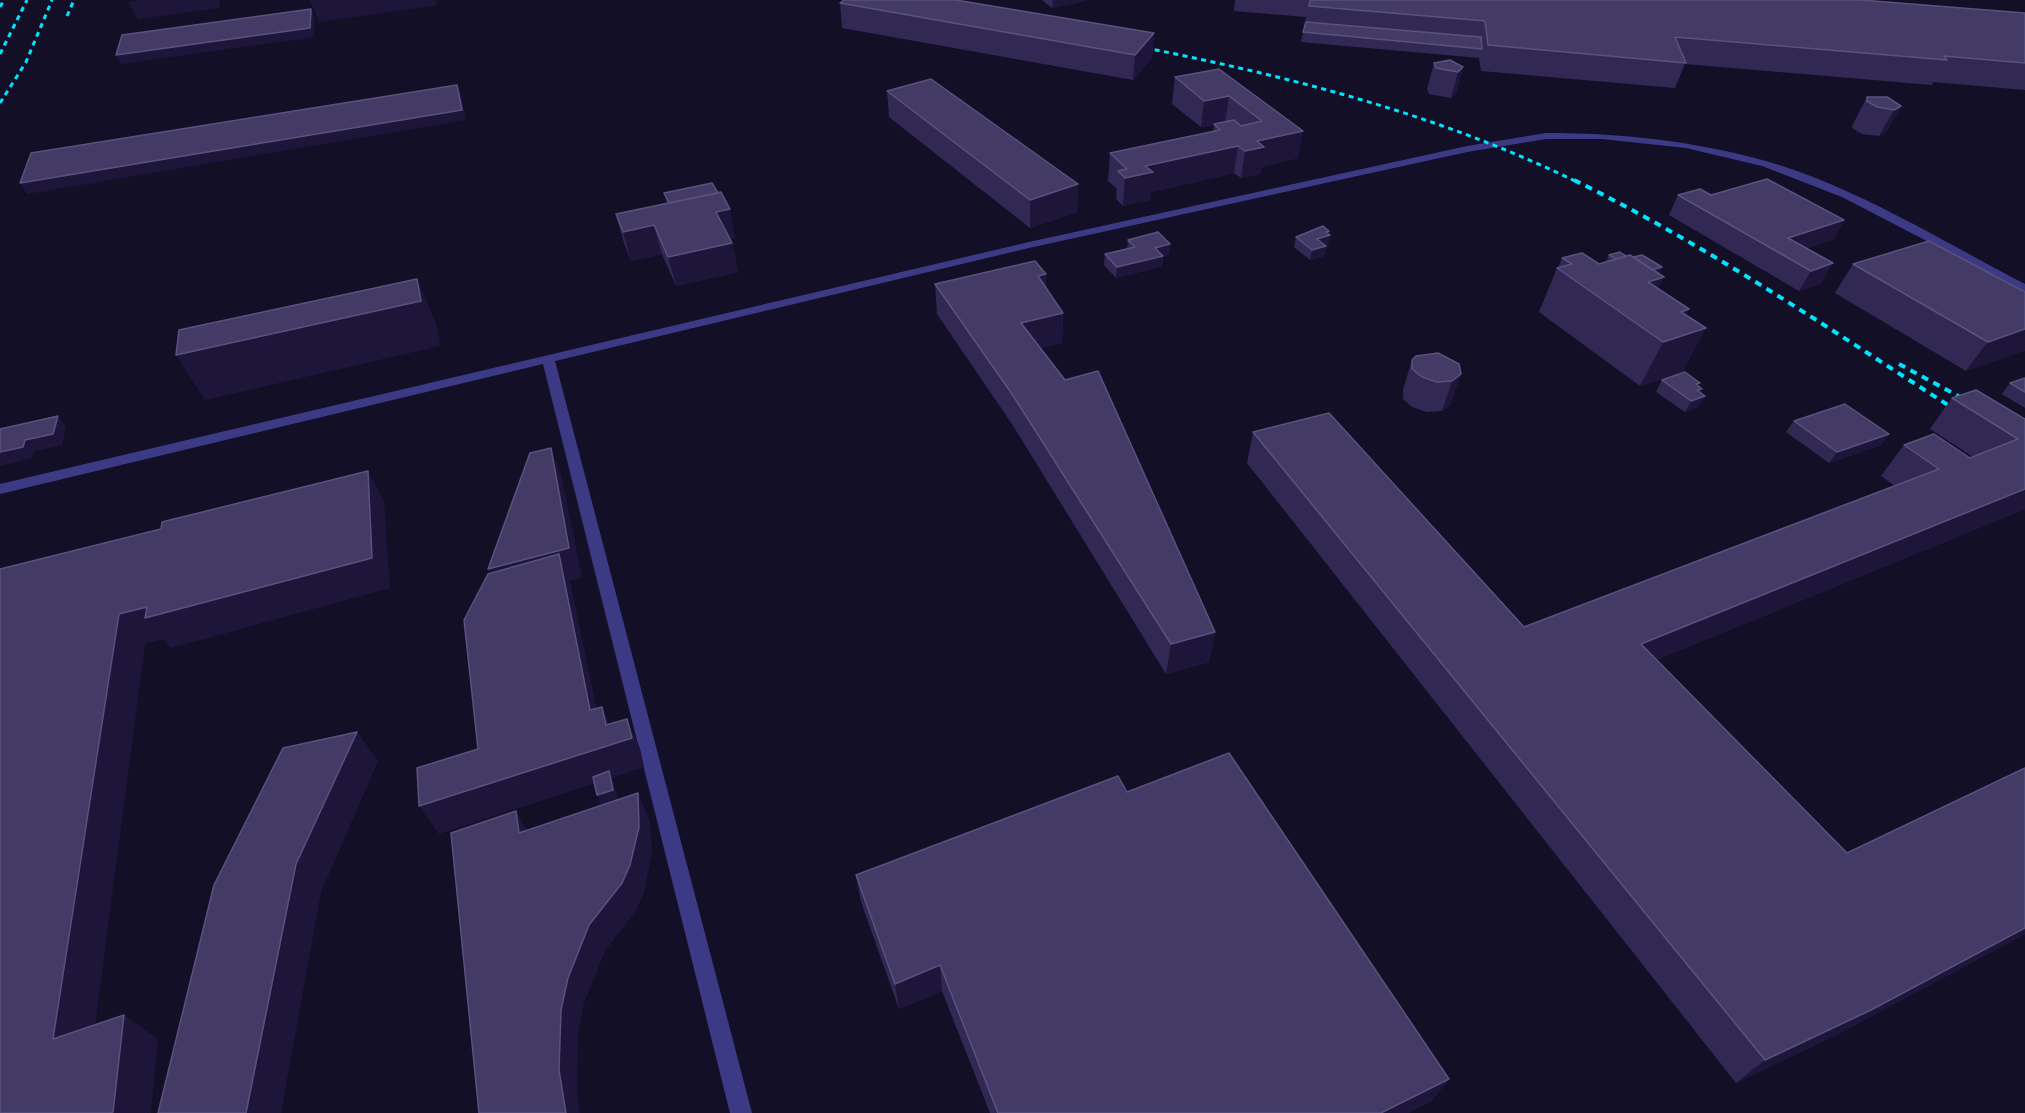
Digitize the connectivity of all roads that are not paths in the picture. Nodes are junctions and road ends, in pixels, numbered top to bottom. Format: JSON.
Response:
{"nodes":[{"id":1,"x":2025,"y":289,"type":"edge"},
{"id":2,"x":548,"y":360,"type":"junction"},
{"id":3,"x":0,"y":489,"type":"edge"},
{"id":4,"x":741,"y":1113,"type":"edge"}],
"edges":[{"from":1,"to":2,"type":"lane"},
{"from":2,"to":3,"type":"lane"},
{"from":2,"to":4,"type":"lane"}]}
